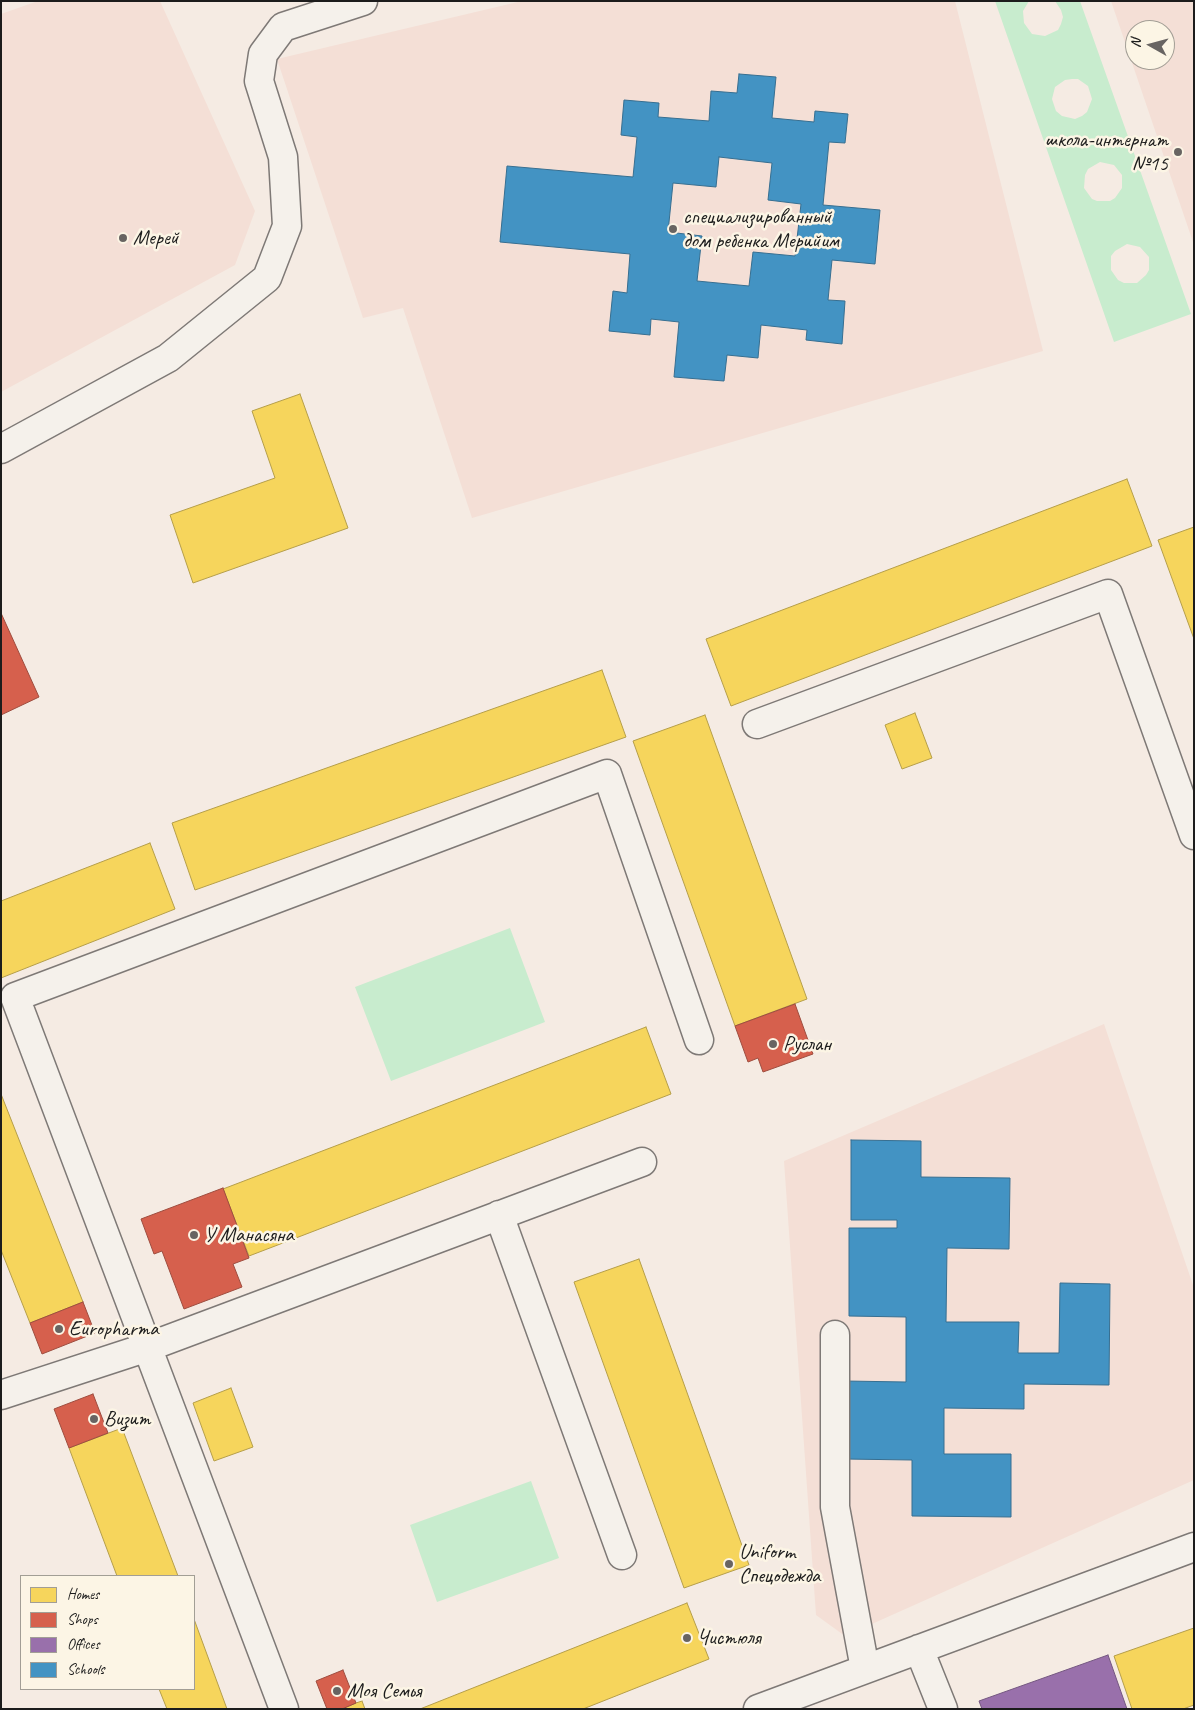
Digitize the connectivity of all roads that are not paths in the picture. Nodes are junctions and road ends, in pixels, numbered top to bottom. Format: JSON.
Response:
{"nodes":[{"id":1,"x":357,"y":2,"type":"edge"},
{"id":2,"x":1,"y":449,"type":"edge"},
{"id":3,"x":756,"y":724,"type":"dead end"},
{"id":4,"x":1194,"y":835,"type":"edge"},
{"id":5,"x":698,"y":1040,"type":"dead end"},
{"id":6,"x":642,"y":1162,"type":"dead end"},
{"id":7,"x":499,"y":1215,"type":"junction"},
{"id":8,"x":835,"y":1335,"type":"dead end"},
{"id":9,"x":148,"y":1348,"type":"junction"},
{"id":10,"x":1,"y":1395,"type":"edge"},
{"id":11,"x":1194,"y":1547,"type":"edge"},
{"id":12,"x":622,"y":1555,"type":"dead end"},
{"id":13,"x":920,"y":1649,"type":"junction"},
{"id":14,"x":865,"y":1669,"type":"junction"},
{"id":15,"x":284,"y":1709,"type":"edge"},
{"id":16,"x":758,"y":1709,"type":"edge"},
{"id":17,"x":943,"y":1709,"type":"edge"}],
"edges":[{"from":1,"to":2,"type":"street"},
{"from":3,"to":4,"type":"street"},
{"from":5,"to":9,"type":"street"},
{"from":6,"to":7,"type":"street"},
{"from":7,"to":9,"type":"street"},
{"from":7,"to":12,"type":"street"},
{"from":8,"to":14,"type":"street"},
{"from":9,"to":10,"type":"street"},
{"from":9,"to":15,"type":"street"},
{"from":11,"to":13,"type":"street"},
{"from":13,"to":14,"type":"street"},
{"from":13,"to":17,"type":"street"},
{"from":14,"to":16,"type":"street"}]}
